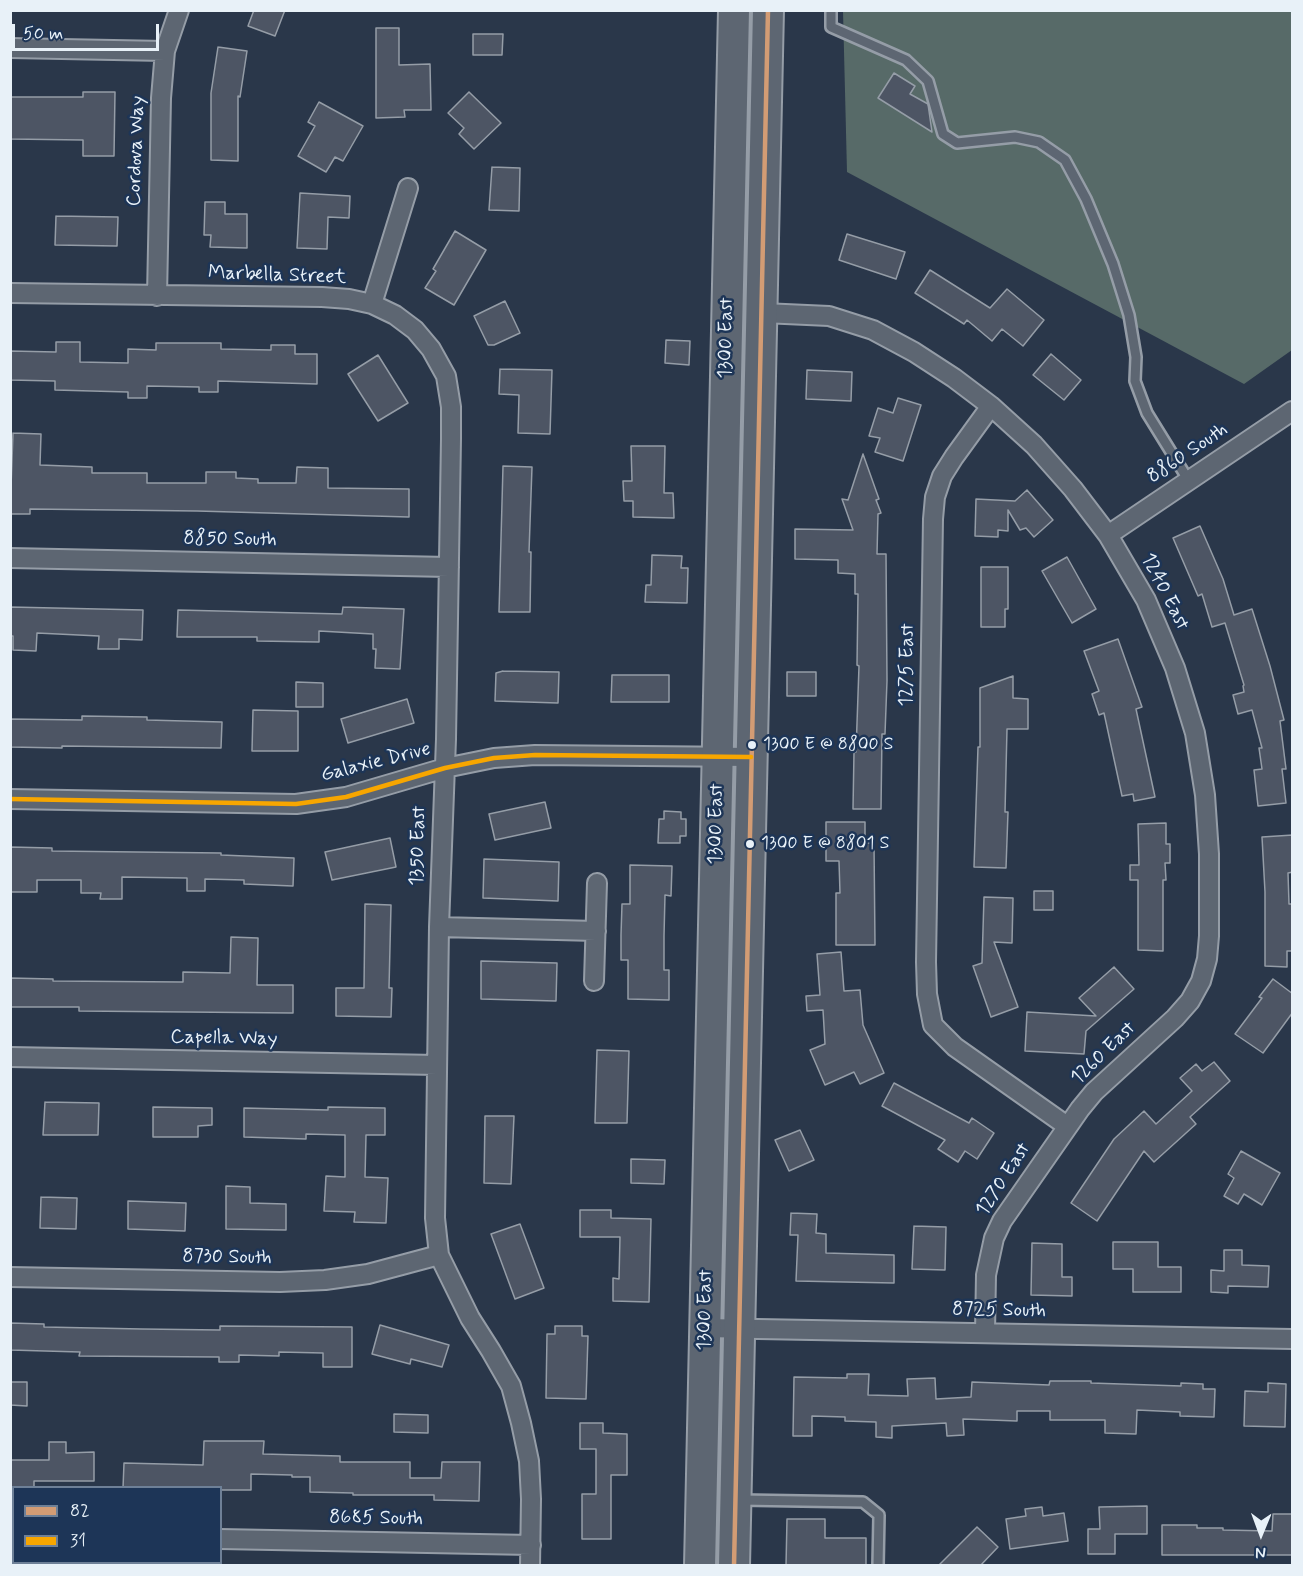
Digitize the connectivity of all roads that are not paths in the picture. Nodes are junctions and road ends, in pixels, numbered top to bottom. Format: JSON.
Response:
{"nodes":[{"id":1,"x":179,"y":10,"type":"edge"},
{"id":2,"x":734,"y":10,"type":"edge"},
{"id":3,"x":768,"y":10,"type":"edge"},
{"id":4,"x":831,"y":10,"type":"edge"},
{"id":5,"x":10,"y":48,"type":"edge"},
{"id":6,"x":165,"y":51,"type":"junction"},
{"id":7,"x":408,"y":188,"type":"dead end"},
{"id":8,"x":10,"y":293,"type":"edge"},
{"id":9,"x":157,"y":296,"type":"junction"},
{"id":10,"x":372,"y":304,"type":"junction"},
{"id":11,"x":763,"y":313,"type":"junction"},
{"id":12,"x":991,"y":406,"type":"junction"},
{"id":13,"x":1293,"y":411,"type":"edge"},
{"id":14,"x":452,"y":438,"type":"joint"},
{"id":15,"x":1189,"y":481,"type":"junction"},
{"id":16,"x":1108,"y":535,"type":"junction"},
{"id":17,"x":10,"y":558,"type":"edge"},
{"id":18,"x":449,"y":567,"type":"junction"},
{"id":19,"x":718,"y":757,"type":"junction"},
{"id":20,"x":751,"y":757,"type":"junction"},
{"id":21,"x":445,"y":768,"type":"junction"},
{"id":22,"x":10,"y":799,"type":"edge"},
{"id":23,"x":597,"y":882,"type":"dead end"},
{"id":24,"x":439,"y":927,"type":"junction"},
{"id":25,"x":596,"y":930,"type":"junction"},
{"id":26,"x":594,"y":981,"type":"dead end"},
{"id":27,"x":1175,"y":1018,"type":"joint"},
{"id":28,"x":10,"y":1057,"type":"edge"},
{"id":29,"x":436,"y":1065,"type":"junction"},
{"id":30,"x":1067,"y":1126,"type":"junction"},
{"id":31,"x":439,"y":1255,"type":"junction"},
{"id":32,"x":10,"y":1277,"type":"edge"},
{"id":33,"x":705,"y":1329,"type":"junction"},
{"id":34,"x":738,"y":1329,"type":"junction"},
{"id":35,"x":985,"y":1333,"type":"junction"},
{"id":36,"x":1293,"y":1339,"type":"edge"},
{"id":37,"x":735,"y":1500,"type":"junction"},
{"id":38,"x":222,"y":1539,"type":"edge"},
{"id":39,"x":531,"y":1545,"type":"junction"},
{"id":40,"x":530,"y":1566,"type":"edge"},
{"id":41,"x":700,"y":1566,"type":"edge"},
{"id":42,"x":734,"y":1566,"type":"edge"},
{"id":43,"x":878,"y":1566,"type":"edge"}],
"edges":[{"from":1,"to":6,"type":"street","name":"Cordova Way"},
{"from":2,"to":19,"type":"main road","name":"1300 East"},
{"from":3,"to":11,"type":"main road","name":"1300 East"},
{"from":4,"to":15,"type":"lane"},
{"from":5,"to":6,"type":"street"},
{"from":6,"to":9,"type":"street","name":"Cordova Way"},
{"from":7,"to":10,"type":"street"},
{"from":8,"to":9,"type":"street","name":"Marbella Street"},
{"from":9,"to":10,"type":"street","name":"Marbella Street"},
{"from":10,"to":14,"type":"street","name":"Marbella Street"},
{"from":11,"to":12,"type":"street","name":"1240 East"},
{"from":11,"to":20,"type":"main road","name":"1300 East"},
{"from":12,"to":16,"type":"street","name":"1240 East"},
{"from":12,"to":30,"type":"street","name":"1275 East"},
{"from":13,"to":15,"type":"street","name":"8860 South"},
{"from":14,"to":18,"type":"street","name":"1350 East"},
{"from":15,"to":16,"type":"street","name":"8860 South"},
{"from":16,"to":27,"type":"street","name":"1240 East"},
{"from":17,"to":18,"type":"street","name":"8850 South"},
{"from":18,"to":21,"type":"street","name":"1350 East"},
{"from":19,"to":20,"type":"street","name":"Galaxie Drive"},
{"from":19,"to":21,"type":"street","name":"Galaxie Drive"},
{"from":19,"to":33,"type":"main road","name":"1300 East"},
{"from":20,"to":34,"type":"main road","name":"1300 East"},
{"from":21,"to":22,"type":"street","name":"Galaxie Drive"},
{"from":21,"to":24,"type":"street","name":"1350 East"},
{"from":23,"to":25,"type":"street"},
{"from":24,"to":25,"type":"street"},
{"from":24,"to":29,"type":"street","name":"1350 East"},
{"from":25,"to":26,"type":"street"},
{"from":27,"to":30,"type":"street","name":"1260 East"},
{"from":28,"to":29,"type":"street","name":"Capella Way"},
{"from":29,"to":31,"type":"street","name":"1350 East"},
{"from":30,"to":35,"type":"street","name":"1270 East"},
{"from":31,"to":32,"type":"street","name":"8730 South"},
{"from":31,"to":39,"type":"street"},
{"from":33,"to":34,"type":"street","name":"8725 South"},
{"from":33,"to":41,"type":"main road","name":"1300 East"},
{"from":34,"to":35,"type":"street","name":"8725 South"},
{"from":34,"to":37,"type":"main road","name":"1300 East"},
{"from":35,"to":36,"type":"street","name":"8725 South"},
{"from":37,"to":42,"type":"main road","name":"1300 East"},
{"from":37,"to":43,"type":"lane"},
{"from":38,"to":39,"type":"street","name":"8685 South"},
{"from":39,"to":40,"type":"street"}]}
